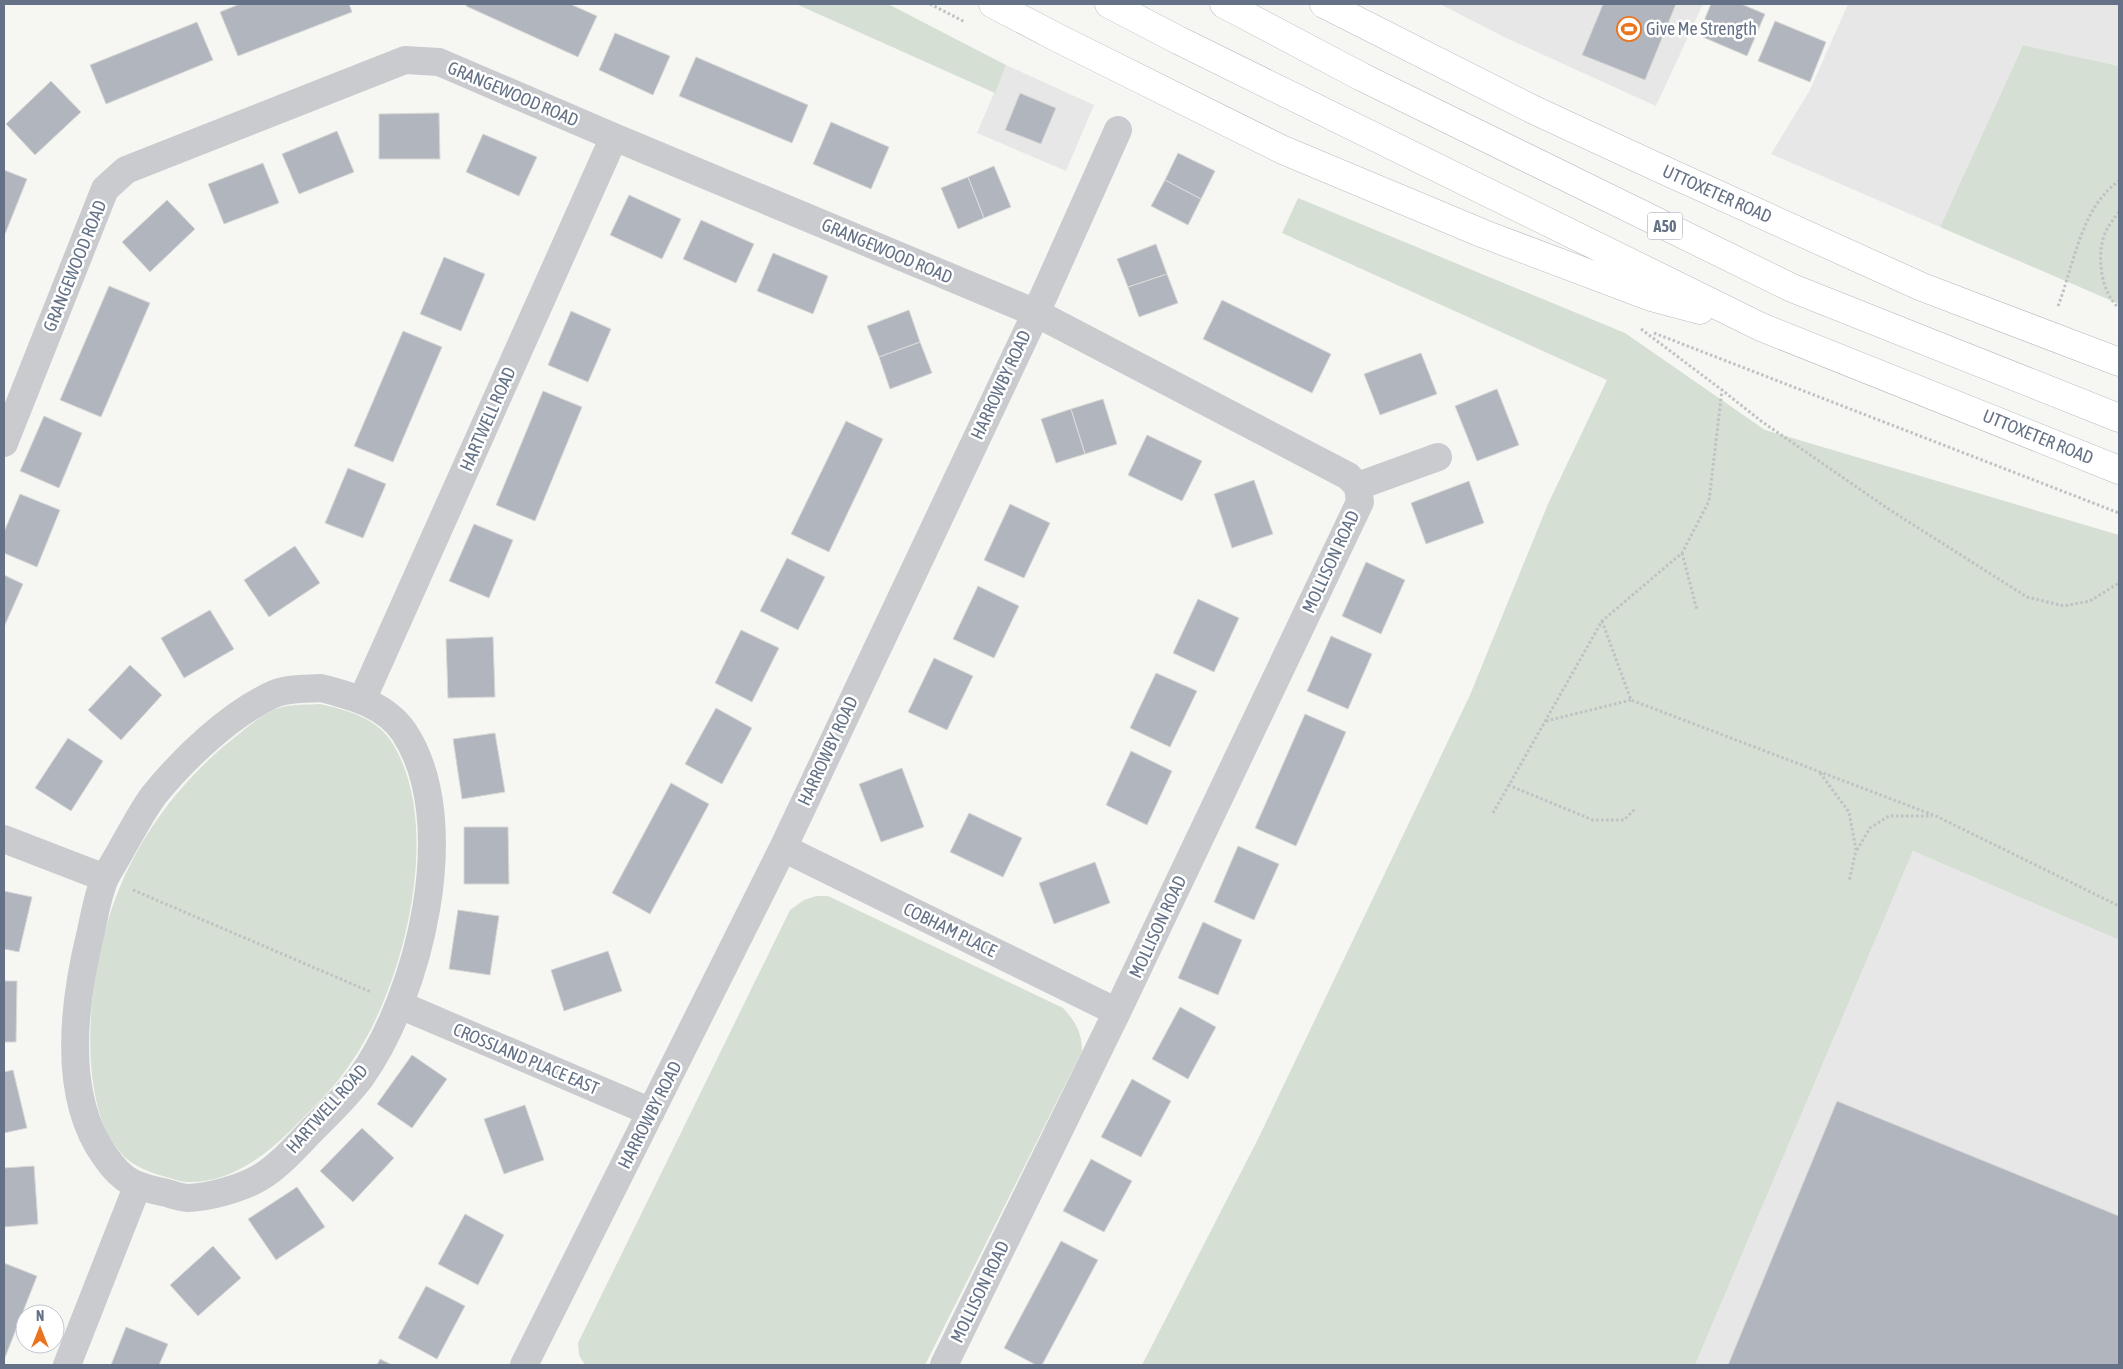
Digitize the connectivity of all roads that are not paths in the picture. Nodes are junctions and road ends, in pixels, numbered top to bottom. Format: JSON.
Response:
{"nodes":[{"id":1,"x":992,"y":4,"type":"edge"},
{"id":2,"x":1109,"y":4,"type":"edge"},
{"id":3,"x":1224,"y":4,"type":"edge"},
{"id":4,"x":1324,"y":4,"type":"edge"},
{"id":5,"x":1118,"y":130,"type":"dead end"},
{"id":6,"x":614,"y":137,"type":"junction"},
{"id":7,"x":1036,"y":313,"type":"junction"},
{"id":8,"x":1761,"y":327,"type":"junction"},
{"id":9,"x":2119,"y":362,"type":"edge"},
{"id":10,"x":2119,"y":418,"type":"edge"},
{"id":11,"x":4,"y":443,"type":"edge"},
{"id":12,"x":1438,"y":457,"type":"dead end"},
{"id":13,"x":2119,"y":470,"type":"edge"},
{"id":14,"x":1358,"y":486,"type":"junction"},
{"id":15,"x":362,"y":700,"type":"junction"},
{"id":16,"x":4,"y":839,"type":"edge"},
{"id":17,"x":783,"y":848,"type":"junction"},
{"id":18,"x":105,"y":878,"type":"junction"},
{"id":19,"x":400,"y":1005,"type":"junction"},
{"id":20,"x":1117,"y":1012,"type":"junction"},
{"id":21,"x":651,"y":1112,"type":"junction"},
{"id":22,"x":137,"y":1187,"type":"junction"},
{"id":23,"x":67,"y":1365,"type":"edge"},
{"id":24,"x":524,"y":1365,"type":"edge"},
{"id":25,"x":944,"y":1365,"type":"edge"}],
"edges":[{"from":1,"to":8,"type":"highway"},
{"from":2,"to":8,"type":"highway"},
{"from":3,"to":10,"type":"highway","number":"A50"},
{"from":4,"to":9,"type":"highway","name":"UTTOXETER ROAD"},
{"from":5,"to":7,"type":"street","name":"HARROWBY ROAD"},
{"from":6,"to":7,"type":"street","name":"GRANGEWOOD ROAD"},
{"from":6,"to":11,"type":"street","name":"GRANGEWOOD ROAD"},
{"from":6,"to":15,"type":"street","name":"HARTWELL ROAD"},
{"from":7,"to":14,"type":"street","name":"MOLLISON ROAD"},
{"from":7,"to":17,"type":"street","name":"HARROWBY ROAD"},
{"from":8,"to":13,"type":"highway","name":"UTTOXETER ROAD"},
{"from":12,"to":14,"type":"street","name":"MOLLISON ROAD"},
{"from":14,"to":20,"type":"street","name":"MOLLISON ROAD"},
{"from":15,"to":18,"type":"street","name":"HARTWELL ROAD"},
{"from":15,"to":19,"type":"street","name":"HARTWELL ROAD"},
{"from":16,"to":18,"type":"street"},
{"from":17,"to":20,"type":"street","name":"COBHAM PLACE"},
{"from":17,"to":21,"type":"street","name":"HARROWBY ROAD"},
{"from":18,"to":22,"type":"street","name":"HARTWELL ROAD"},
{"from":19,"to":21,"type":"street","name":"CROSSLAND PLACE EAST"},
{"from":19,"to":22,"type":"street","name":"HARTWELL ROAD"},
{"from":20,"to":25,"type":"street","name":"MOLLISON ROAD"},
{"from":21,"to":24,"type":"street","name":"HARROWBY ROAD"},
{"from":22,"to":23,"type":"street"}]}
